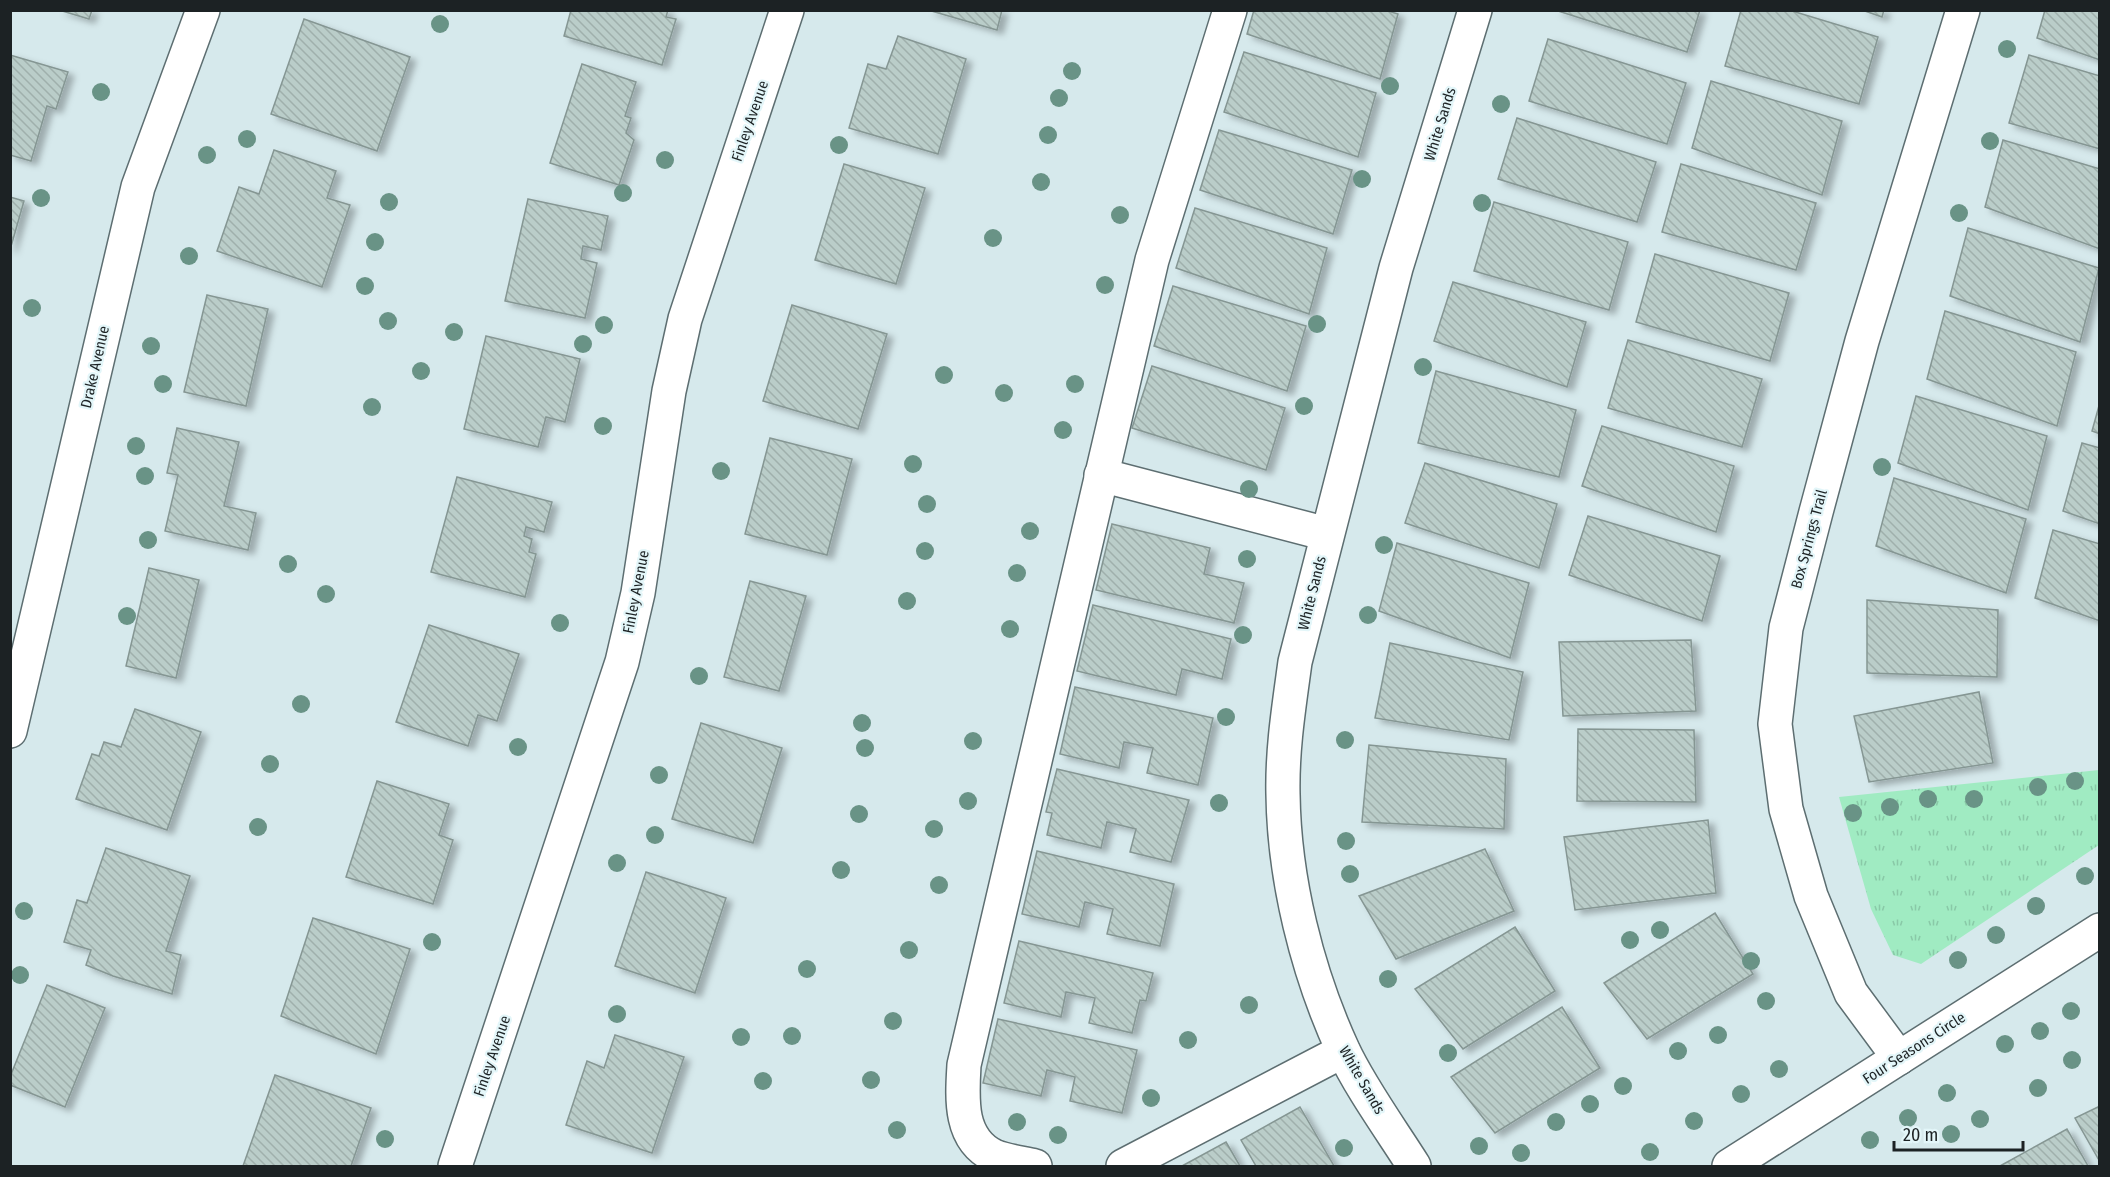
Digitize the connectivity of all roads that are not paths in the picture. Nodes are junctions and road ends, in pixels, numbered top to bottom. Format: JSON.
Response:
{"nodes":[{"id":1,"x":203,"y":10,"type":"edge"},
{"id":2,"x":788,"y":10,"type":"edge"},
{"id":3,"x":1230,"y":10,"type":"edge"},
{"id":4,"x":1475,"y":10,"type":"edge"},
{"id":5,"x":1963,"y":10,"type":"edge"},
{"id":6,"x":1101,"y":475,"type":"junction"},
{"id":7,"x":1327,"y":534,"type":"junction"},
{"id":8,"x":10,"y":731,"type":"edge"},
{"id":9,"x":2100,"y":930,"type":"edge"},
{"id":10,"x":1343,"y":1051,"type":"junction"},
{"id":11,"x":1899,"y":1058,"type":"junction"},
{"id":12,"x":455,"y":1167,"type":"edge"},
{"id":13,"x":1035,"y":1167,"type":"edge"},
{"id":14,"x":1123,"y":1167,"type":"edge"},
{"id":15,"x":1414,"y":1167,"type":"edge"},
{"id":16,"x":1729,"y":1167,"type":"edge"}],
"edges":[{"from":1,"to":8,"type":"street","name":"Drake Avenue"},
{"from":2,"to":12,"type":"street","name":"Finley Avenue"},
{"from":3,"to":6,"type":"street"},
{"from":4,"to":7,"type":"street","name":"White Sands"},
{"from":5,"to":11,"type":"street","name":"Box Springs Trail"},
{"from":6,"to":7,"type":"street"},
{"from":6,"to":13,"type":"street"},
{"from":7,"to":10,"type":"street","name":"White Sands"},
{"from":9,"to":11,"type":"street","name":"Four Seasons Circle"},
{"from":10,"to":14,"type":"street"},
{"from":10,"to":15,"type":"street","name":"White Sands"},
{"from":11,"to":16,"type":"street","name":"Four Seasons Circle"}]}
